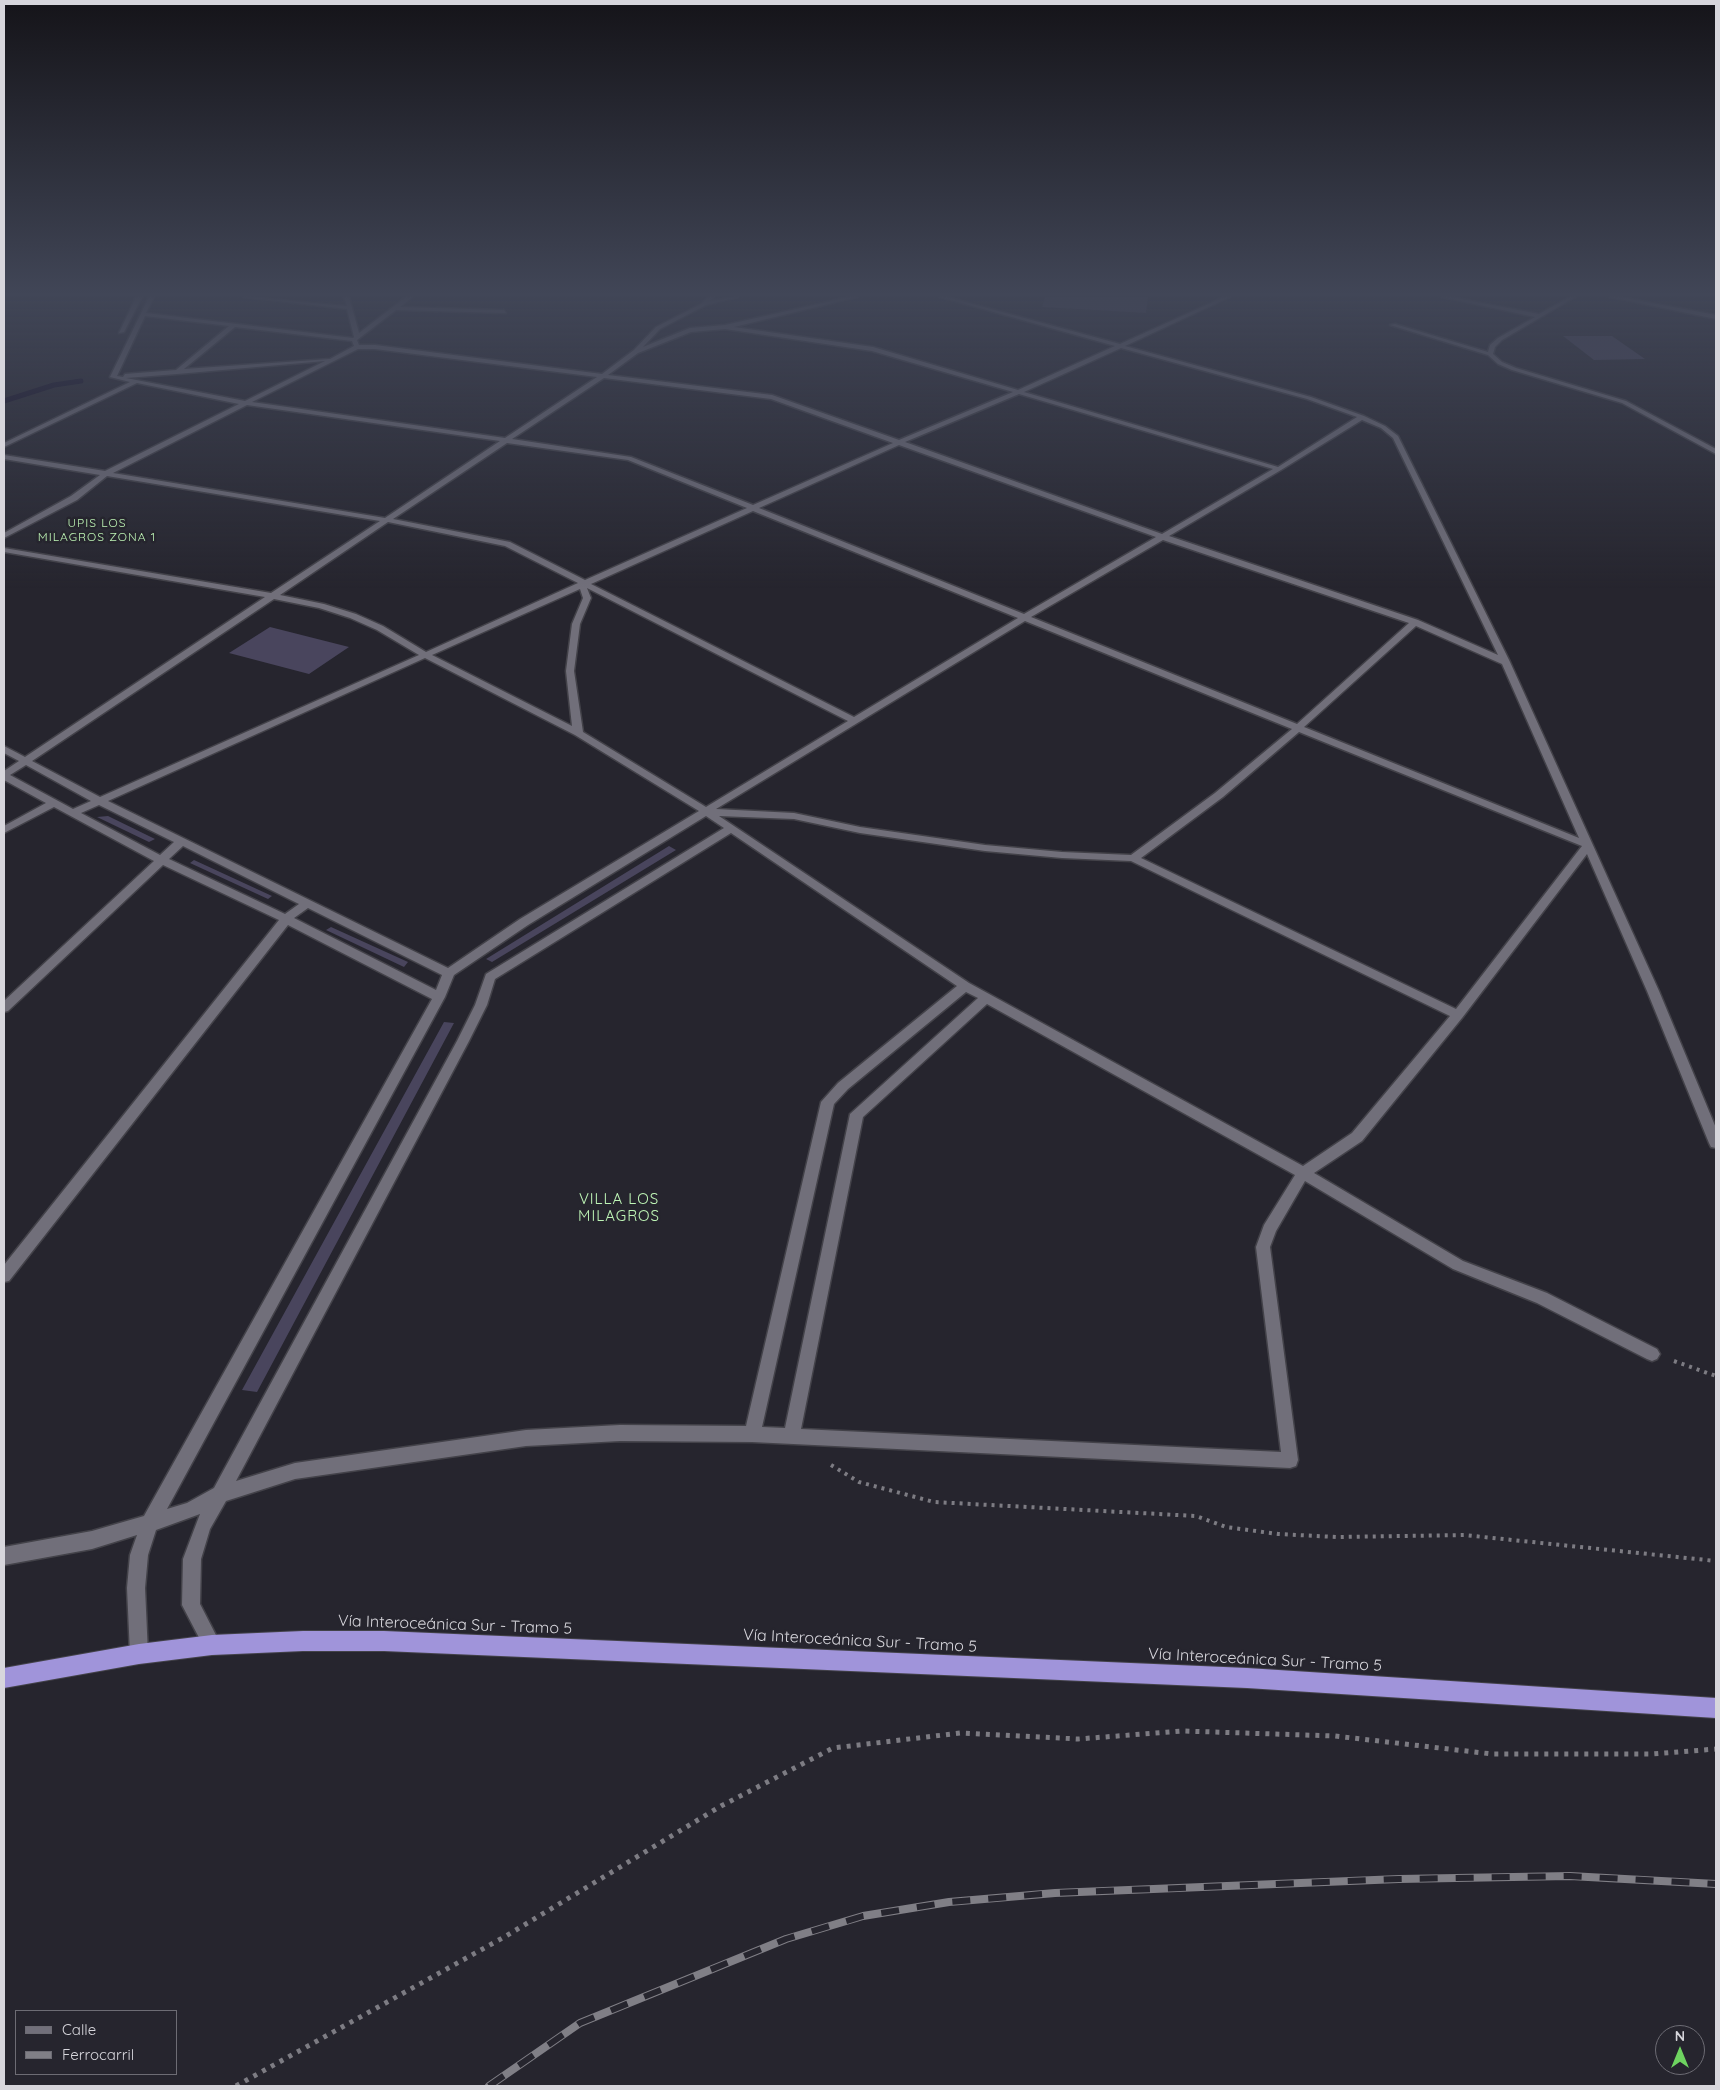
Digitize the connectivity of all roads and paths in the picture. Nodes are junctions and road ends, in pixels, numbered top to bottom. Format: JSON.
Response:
{"nodes":[{"id":1,"x":108,"y":395,"type":"edge"},
{"id":2,"x":200,"y":395,"type":"edge"},
{"id":3,"x":262,"y":395,"type":"edge"},
{"id":4,"x":575,"y":395,"type":"edge"},
{"id":5,"x":753,"y":395,"type":"edge"},
{"id":6,"x":1013,"y":395,"type":"edge"},
{"id":7,"x":1028,"y":395,"type":"edge"},
{"id":8,"x":1297,"y":395,"type":"edge"},
{"id":9,"x":1604,"y":395,"type":"edge"},
{"id":10,"x":245,"y":403,"type":"junction"},
{"id":11,"x":1362,"y":417,"type":"junction"},
{"id":12,"x":506,"y":441,"type":"junction"},
{"id":13,"x":898,"y":443,"type":"junction"},
{"id":14,"x":4,"y":445,"type":"edge"},
{"id":15,"x":1716,"y":452,"type":"edge"},
{"id":16,"x":4,"y":457,"type":"edge"},
{"id":17,"x":1279,"y":469,"type":"junction"},
{"id":18,"x":105,"y":474,"type":"junction"},
{"id":19,"x":754,"y":509,"type":"junction"},
{"id":20,"x":387,"y":520,"type":"junction"},
{"id":21,"x":4,"y":536,"type":"edge"},
{"id":22,"x":1163,"y":537,"type":"junction"},
{"id":23,"x":4,"y":550,"type":"edge"},
{"id":24,"x":582,"y":584,"type":"junction"},
{"id":25,"x":273,"y":596,"type":"junction"},
{"id":26,"x":1025,"y":617,"type":"junction"},
{"id":27,"x":1415,"y":622,"type":"junction"},
{"id":28,"x":427,"y":656,"type":"junction"},
{"id":29,"x":1506,"y":662,"type":"junction"},
{"id":30,"x":855,"y":721,"type":"junction"},
{"id":31,"x":1297,"y":729,"type":"junction"},
{"id":32,"x":578,"y":733,"type":"junction"},
{"id":33,"x":4,"y":749,"type":"edge"},
{"id":34,"x":26,"y":760,"type":"junction"},
{"id":35,"x":4,"y":776,"type":"edge"},
{"id":36,"x":100,"y":801,"type":"junction"},
{"id":37,"x":54,"y":803,"type":"junction"},
{"id":38,"x":707,"y":812,"type":"junction"},
{"id":39,"x":73,"y":813,"type":"junction"},
{"id":40,"x":731,"y":828,"type":"junction"},
{"id":41,"x":4,"y":830,"type":"edge"},
{"id":42,"x":182,"y":841,"type":"junction"},
{"id":43,"x":1588,"y":845,"type":"junction"},
{"id":44,"x":1134,"y":858,"type":"junction"},
{"id":45,"x":161,"y":860,"type":"junction"},
{"id":46,"x":307,"y":903,"type":"junction"},
{"id":47,"x":286,"y":919,"type":"junction"},
{"id":48,"x":449,"y":973,"type":"junction"},
{"id":49,"x":965,"y":986,"type":"junction"},
{"id":50,"x":439,"y":997,"type":"junction"},
{"id":51,"x":986,"y":998,"type":"junction"},
{"id":52,"x":4,"y":1008,"type":"edge"},
{"id":53,"x":1458,"y":1015,"type":"junction"},
{"id":54,"x":1716,"y":1143,"type":"edge"},
{"id":55,"x":1303,"y":1173,"type":"junction"},
{"id":56,"x":4,"y":1276,"type":"edge"},
{"id":57,"x":1652,"y":1354,"type":"joint"},
{"id":58,"x":1716,"y":1376,"type":"edge"},
{"id":59,"x":752,"y":1434,"type":"junction"},
{"id":60,"x":791,"y":1436,"type":"junction"},
{"id":61,"x":827,"y":1463,"type":"dead end"},
{"id":62,"x":218,"y":1495,"type":"junction"},
{"id":63,"x":150,"y":1524,"type":"junction"},
{"id":64,"x":4,"y":1556,"type":"edge"},
{"id":65,"x":1716,"y":1561,"type":"edge"},
{"id":66,"x":212,"y":1645,"type":"junction"},
{"id":67,"x":139,"y":1654,"type":"junction"},
{"id":68,"x":4,"y":1678,"type":"edge"},
{"id":69,"x":1716,"y":1708,"type":"edge"},
{"id":70,"x":1716,"y":1749,"type":"edge"},
{"id":71,"x":236,"y":2086,"type":"edge"}],
"edges":[{"from":1,"to":14,"type":"street"},
{"from":2,"to":10,"type":"street"},
{"from":3,"to":10,"type":"street"},
{"from":4,"to":12,"type":"street"},
{"from":5,"to":13,"type":"street"},
{"from":6,"to":13,"type":"street"},
{"from":7,"to":17,"type":"street"},
{"from":8,"to":11,"type":"street"},
{"from":9,"to":15,"type":"street"},
{"from":10,"to":12,"type":"street"},
{"from":10,"to":18,"type":"street"},
{"from":11,"to":17,"type":"street"},
{"from":11,"to":29,"type":"street"},
{"from":12,"to":19,"type":"street"},
{"from":12,"to":20,"type":"street"},
{"from":13,"to":19,"type":"street"},
{"from":13,"to":22,"type":"street"},
{"from":16,"to":18,"type":"street"},
{"from":17,"to":22,"type":"street"},
{"from":18,"to":20,"type":"street"},
{"from":18,"to":21,"type":"street"},
{"from":19,"to":24,"type":"street"},
{"from":19,"to":26,"type":"street"},
{"from":20,"to":24,"type":"street"},
{"from":20,"to":25,"type":"street"},
{"from":22,"to":26,"type":"street"},
{"from":22,"to":27,"type":"street"},
{"from":23,"to":25,"type":"street"},
{"from":24,"to":28,"type":"street"},
{"from":24,"to":30,"type":"street"},
{"from":24,"to":32,"type":"street"},
{"from":25,"to":28,"type":"street"},
{"from":25,"to":34,"type":"street"},
{"from":26,"to":30,"type":"street"},
{"from":26,"to":31,"type":"street"},
{"from":27,"to":29,"type":"street"},
{"from":27,"to":31,"type":"street"},
{"from":28,"to":32,"type":"street"},
{"from":28,"to":36,"type":"street"},
{"from":29,"to":43,"type":"street"},
{"from":30,"to":38,"type":"street"},
{"from":31,"to":43,"type":"street"},
{"from":31,"to":44,"type":"street"},
{"from":32,"to":38,"type":"street"},
{"from":33,"to":34,"type":"street"},
{"from":34,"to":35,"type":"street"},
{"from":34,"to":36,"type":"street"},
{"from":35,"to":37,"type":"street"},
{"from":36,"to":39,"type":"street"},
{"from":36,"to":42,"type":"street"},
{"from":37,"to":39,"type":"street"},
{"from":37,"to":41,"type":"street"},
{"from":38,"to":40,"type":"street"},
{"from":38,"to":44,"type":"street"},
{"from":38,"to":48,"type":"street"},
{"from":39,"to":45,"type":"street"},
{"from":40,"to":49,"type":"street"},
{"from":40,"to":62,"type":"street"},
{"from":42,"to":45,"type":"street"},
{"from":42,"to":46,"type":"street"},
{"from":43,"to":53,"type":"street"},
{"from":43,"to":54,"type":"street"},
{"from":44,"to":53,"type":"street"},
{"from":45,"to":47,"type":"street"},
{"from":45,"to":52,"type":"street"},
{"from":46,"to":47,"type":"street"},
{"from":46,"to":48,"type":"street"},
{"from":47,"to":50,"type":"street"},
{"from":47,"to":56,"type":"street"},
{"from":48,"to":50,"type":"street"},
{"from":49,"to":51,"type":"street"},
{"from":49,"to":59,"type":"street"},
{"from":50,"to":63,"type":"street"},
{"from":51,"to":55,"type":"street"},
{"from":51,"to":60,"type":"street"},
{"from":53,"to":55,"type":"street"},
{"from":55,"to":57,"type":"street"},
{"from":55,"to":60,"type":"street"},
{"from":57,"to":58,"type":"path"},
{"from":59,"to":60,"type":"street"},
{"from":59,"to":62,"type":"street"},
{"from":61,"to":65,"type":"path"},
{"from":62,"to":63,"type":"street"},
{"from":62,"to":66,"type":"street"},
{"from":63,"to":64,"type":"street"},
{"from":63,"to":67,"type":"street"},
{"from":66,"to":67,"type":"highway","name":"Vía Interoceánica Sur - Tramo 5"},
{"from":66,"to":69,"type":"highway","name":"Vía Interoceánica Sur - Tramo 5"},
{"from":67,"to":68,"type":"highway","name":"Vía Interoceánica Sur - Tramo 5"},
{"from":70,"to":71,"type":"path"}]}
